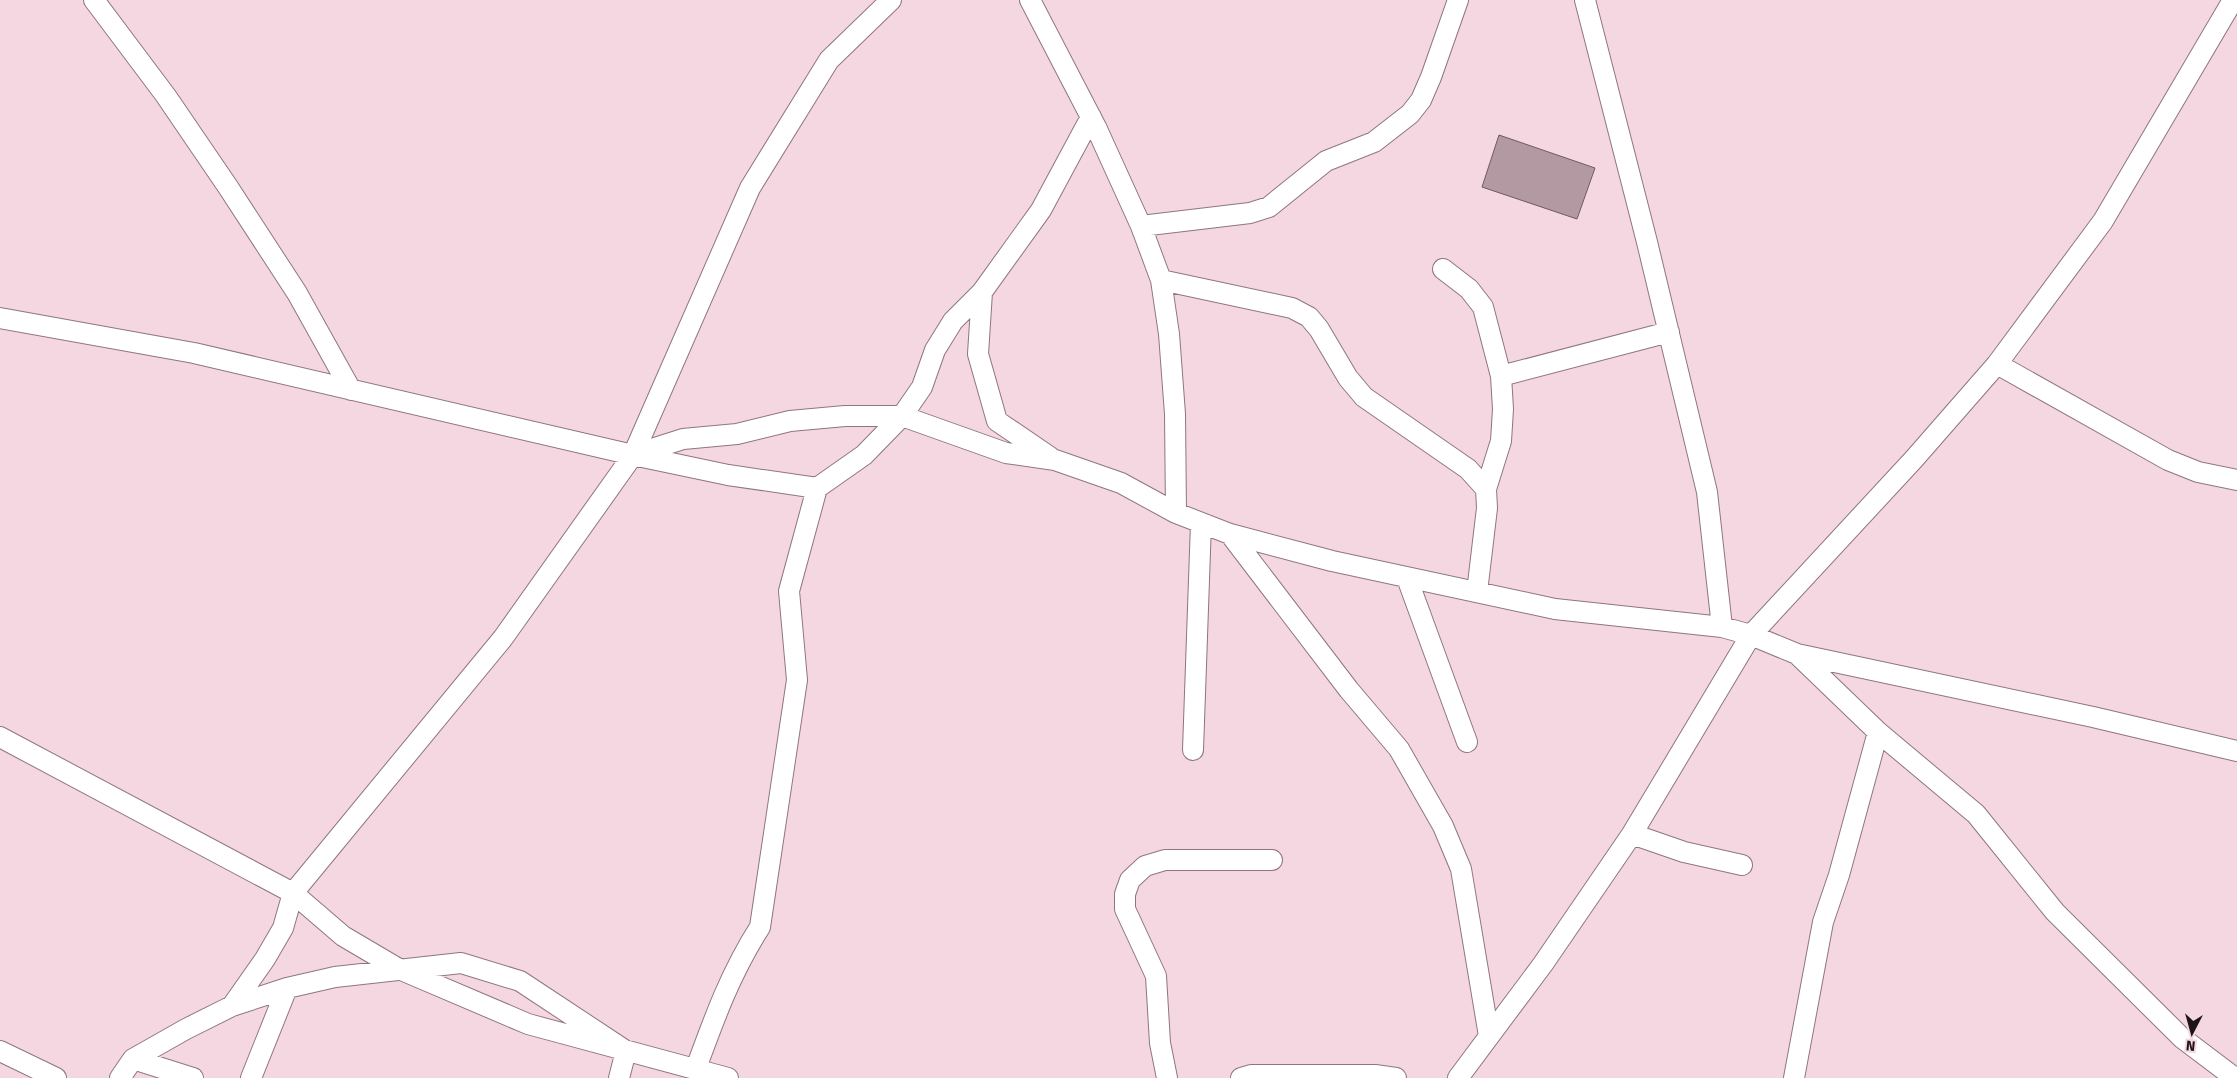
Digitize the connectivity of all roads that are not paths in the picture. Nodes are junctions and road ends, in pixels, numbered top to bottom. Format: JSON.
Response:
{"nodes":[{"id":1,"x":94,"y":0,"type":"edge"},
{"id":2,"x":891,"y":0,"type":"edge"},
{"id":3,"x":1030,"y":0,"type":"edge"},
{"id":4,"x":1458,"y":0,"type":"edge"},
{"id":5,"x":1585,"y":0,"type":"edge"},
{"id":6,"x":2233,"y":0,"type":"edge"},
{"id":7,"x":2237,"y":1,"type":"edge"},
{"id":8,"x":1091,"y":117,"type":"junction"},
{"id":9,"x":1140,"y":226,"type":"junction"},
{"id":10,"x":1443,"y":269,"type":"dead end"},
{"id":11,"x":1161,"y":280,"type":"junction"},
{"id":12,"x":982,"y":292,"type":"junction"},
{"id":13,"x":0,"y":318,"type":"edge"},
{"id":14,"x":1669,"y":332,"type":"junction"},
{"id":15,"x":1997,"y":364,"type":"junction"},
{"id":16,"x":1501,"y":376,"type":"junction"},
{"id":17,"x":351,"y":390,"type":"junction"},
{"id":18,"x":902,"y":416,"type":"junction"},
{"id":19,"x":634,"y":455,"type":"junction"},
{"id":20,"x":1055,"y":460,"type":"junction"},
{"id":21,"x":2237,"y":480,"type":"edge"},
{"id":22,"x":817,"y":488,"type":"junction"},
{"id":23,"x":1486,"y":489,"type":"junction"},
{"id":24,"x":1176,"y":513,"type":"junction"},
{"id":25,"x":1201,"y":523,"type":"junction"},
{"id":26,"x":1230,"y":534,"type":"junction"},
{"id":27,"x":1407,"y":578,"type":"junction"},
{"id":28,"x":1477,"y":592,"type":"junction"},
{"id":29,"x":1722,"y":627,"type":"junction"},
{"id":30,"x":1751,"y":636,"type":"junction"},
{"id":31,"x":1798,"y":654,"type":"junction"},
{"id":32,"x":1878,"y":732,"type":"junction"},
{"id":33,"x":0,"y":737,"type":"edge"},
{"id":34,"x":1467,"y":742,"type":"dead end"},
{"id":35,"x":1193,"y":750,"type":"dead end"},
{"id":36,"x":2237,"y":751,"type":"edge"},
{"id":37,"x":1632,"y":834,"type":"junction"},
{"id":38,"x":1272,"y":860,"type":"dead end"},
{"id":39,"x":1742,"y":865,"type":"dead end"},
{"id":40,"x":293,"y":893,"type":"junction"},
{"id":41,"x":399,"y":969,"type":"junction"},
{"id":42,"x":287,"y":988,"type":"junction"},
{"id":43,"x":232,"y":1006,"type":"junction"},
{"id":44,"x":1489,"y":1036,"type":"junction"},
{"id":45,"x":162,"y":1043,"type":"junction"},
{"id":46,"x":0,"y":1051,"type":"edge"},
{"id":47,"x":626,"y":1051,"type":"junction"},
{"id":48,"x":133,"y":1059,"type":"junction"},
{"id":49,"x":695,"y":1071,"type":"junction"},
{"id":50,"x":191,"y":1077,"type":"edge"},
{"id":51,"x":56,"y":1078,"type":"edge"},
{"id":52,"x":120,"y":1078,"type":"edge"},
{"id":53,"x":251,"y":1078,"type":"edge"},
{"id":54,"x":619,"y":1078,"type":"edge"},
{"id":55,"x":728,"y":1078,"type":"edge"},
{"id":56,"x":1166,"y":1078,"type":"edge"},
{"id":57,"x":1241,"y":1078,"type":"edge"},
{"id":58,"x":1396,"y":1078,"type":"edge"},
{"id":59,"x":1458,"y":1078,"type":"edge"},
{"id":60,"x":1794,"y":1078,"type":"edge"},
{"id":61,"x":2235,"y":1078,"type":"edge"}],
"edges":[{"from":1,"to":17,"type":"street"},
{"from":2,"to":19,"type":"street"},
{"from":3,"to":8,"type":"street"},
{"from":4,"to":9,"type":"street"},
{"from":5,"to":14,"type":"street"},
{"from":6,"to":7,"type":"street"},
{"from":6,"to":15,"type":"street"},
{"from":8,"to":9,"type":"street"},
{"from":8,"to":12,"type":"street"},
{"from":9,"to":11,"type":"street"},
{"from":10,"to":16,"type":"street"},
{"from":11,"to":23,"type":"street"},
{"from":11,"to":24,"type":"street"},
{"from":12,"to":18,"type":"street"},
{"from":12,"to":20,"type":"street"},
{"from":13,"to":17,"type":"street"},
{"from":14,"to":16,"type":"street"},
{"from":14,"to":29,"type":"street"},
{"from":15,"to":21,"type":"street"},
{"from":15,"to":30,"type":"street"},
{"from":16,"to":23,"type":"street"},
{"from":17,"to":19,"type":"street"},
{"from":18,"to":19,"type":"street"},
{"from":18,"to":20,"type":"street"},
{"from":18,"to":22,"type":"street"},
{"from":19,"to":22,"type":"street"},
{"from":19,"to":40,"type":"street"},
{"from":20,"to":24,"type":"street"},
{"from":22,"to":49,"type":"street"},
{"from":23,"to":28,"type":"street"},
{"from":24,"to":25,"type":"street"},
{"from":25,"to":26,"type":"street"},
{"from":25,"to":35,"type":"street"},
{"from":26,"to":27,"type":"street"},
{"from":26,"to":44,"type":"street"},
{"from":27,"to":28,"type":"street"},
{"from":27,"to":34,"type":"street"},
{"from":28,"to":29,"type":"street"},
{"from":29,"to":30,"type":"street"},
{"from":30,"to":31,"type":"street"},
{"from":30,"to":37,"type":"street"},
{"from":31,"to":32,"type":"street"},
{"from":31,"to":36,"type":"street"},
{"from":32,"to":60,"type":"street"},
{"from":32,"to":61,"type":"street"},
{"from":33,"to":40,"type":"street"},
{"from":37,"to":39,"type":"street"},
{"from":37,"to":44,"type":"street"},
{"from":38,"to":56,"type":"street"},
{"from":40,"to":41,"type":"street"},
{"from":40,"to":43,"type":"street"},
{"from":41,"to":42,"type":"street"},
{"from":41,"to":47,"type":"street"},
{"from":41,"to":47,"type":"street"},
{"from":42,"to":43,"type":"street"},
{"from":42,"to":53,"type":"street"},
{"from":43,"to":45,"type":"street"},
{"from":44,"to":59,"type":"street"},
{"from":45,"to":48,"type":"street"},
{"from":45,"to":50,"type":"street"},
{"from":46,"to":51,"type":"street"},
{"from":47,"to":49,"type":"street"},
{"from":47,"to":54,"type":"street"},
{"from":48,"to":50,"type":"street"},
{"from":48,"to":52,"type":"street"},
{"from":49,"to":55,"type":"street"},
{"from":57,"to":58,"type":"street"}]}
